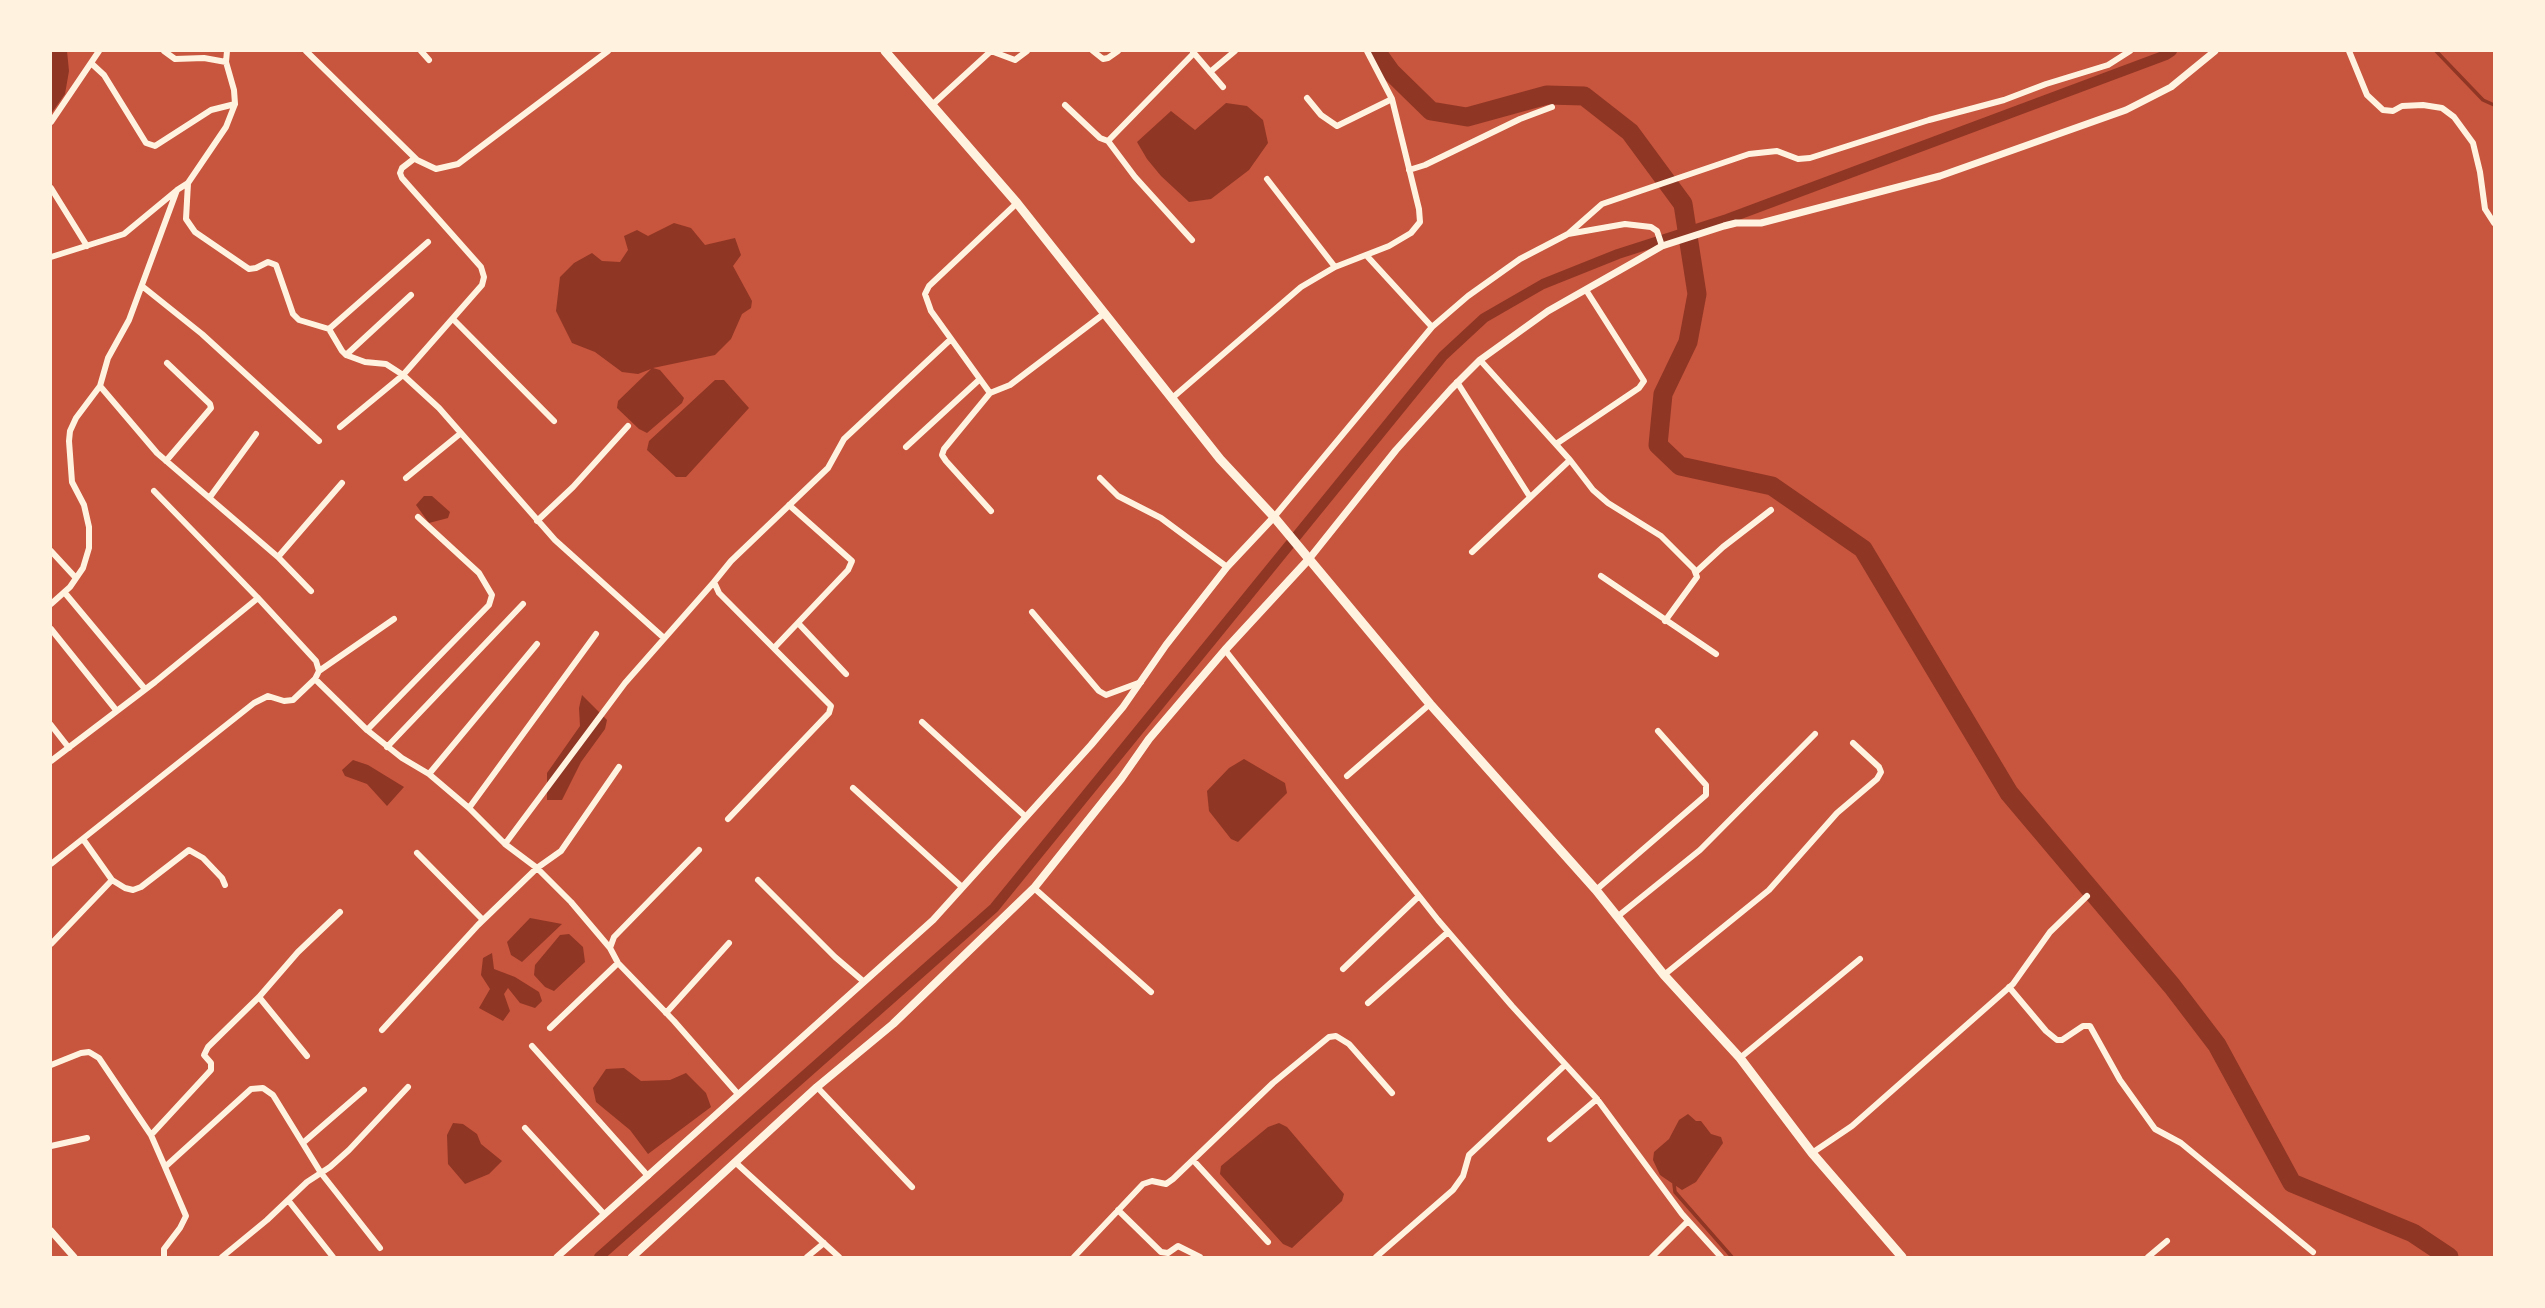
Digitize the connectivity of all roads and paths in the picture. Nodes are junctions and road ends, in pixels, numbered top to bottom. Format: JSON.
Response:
{"nodes":[{"id":1,"x":99,"y":51,"type":"edge"},
{"id":2,"x":164,"y":51,"type":"edge"},
{"id":3,"x":228,"y":51,"type":"edge"},
{"id":4,"x":306,"y":51,"type":"edge"},
{"id":5,"x":421,"y":51,"type":"edge"},
{"id":6,"x":608,"y":51,"type":"edge"},
{"id":7,"x":885,"y":51,"type":"edge"},
{"id":8,"x":1027,"y":51,"type":"edge"},
{"id":9,"x":1095,"y":51,"type":"edge"},
{"id":10,"x":1118,"y":51,"type":"edge"},
{"id":11,"x":1235,"y":51,"type":"edge"},
{"id":12,"x":1367,"y":51,"type":"edge"},
{"id":13,"x":2130,"y":51,"type":"edge"},
{"id":14,"x":2215,"y":51,"type":"edge"},
{"id":15,"x":2349,"y":51,"type":"edge"},
{"id":16,"x":1193,"y":52,"type":"edge"},
{"id":17,"x":429,"y":60,"type":"dead end"},
{"id":18,"x":226,"y":62,"type":"junction"},
{"id":19,"x":91,"y":63,"type":"junction"},
{"id":20,"x":1210,"y":72,"type":"junction"},
{"id":21,"x":1223,"y":87,"type":"dead end"},
{"id":22,"x":1307,"y":98,"type":"dead end"},
{"id":23,"x":1392,"y":99,"type":"junction"},
{"id":24,"x":235,"y":104,"type":"junction"},
{"id":25,"x":1065,"y":104,"type":"dead end"},
{"id":26,"x":932,"y":105,"type":"junction"},
{"id":27,"x":1552,"y":107,"type":"dead end"},
{"id":28,"x":51,"y":122,"type":"edge"},
{"id":29,"x":1108,"y":141,"type":"junction"},
{"id":30,"x":415,"y":158,"type":"junction"},
{"id":31,"x":1409,"y":170,"type":"junction"},
{"id":32,"x":1267,"y":180,"type":"dead end"},
{"id":33,"x":188,"y":183,"type":"junction"},
{"id":34,"x":51,"y":188,"type":"edge"},
{"id":35,"x":177,"y":190,"type":"junction"},
{"id":36,"x":1017,"y":203,"type":"junction"},
{"id":37,"x":2494,"y":223,"type":"edge"},
{"id":38,"x":1568,"y":234,"type":"junction"},
{"id":39,"x":1192,"y":240,"type":"dead end"},
{"id":40,"x":428,"y":242,"type":"dead end"},
{"id":41,"x":1663,"y":244,"type":"junction"},
{"id":42,"x":88,"y":246,"type":"junction"},
{"id":43,"x":1367,"y":256,"type":"junction"},
{"id":44,"x":51,"y":257,"type":"edge"},
{"id":45,"x":1335,"y":267,"type":"junction"},
{"id":46,"x":142,"y":286,"type":"junction"},
{"id":47,"x":1586,"y":290,"type":"junction"},
{"id":48,"x":411,"y":295,"type":"dead end"},
{"id":49,"x":1105,"y":313,"type":"junction"},
{"id":50,"x":453,"y":319,"type":"junction"},
{"id":51,"x":1432,"y":327,"type":"junction"},
{"id":52,"x":329,"y":328,"type":"junction"},
{"id":53,"x":951,"y":339,"type":"junction"},
{"id":54,"x":346,"y":355,"type":"junction"},
{"id":55,"x":1480,"y":360,"type":"junction"},
{"id":56,"x":167,"y":363,"type":"dead end"},
{"id":57,"x":403,"y":375,"type":"junction"},
{"id":58,"x":980,"y":379,"type":"junction"},
{"id":59,"x":1457,"y":383,"type":"junction"},
{"id":60,"x":100,"y":386,"type":"junction"},
{"id":61,"x":990,"y":393,"type":"junction"},
{"id":62,"x":1171,"y":398,"type":"junction"},
{"id":63,"x":554,"y":421,"type":"dead end"},
{"id":64,"x":340,"y":426,"type":"dead end"},
{"id":65,"x":628,"y":426,"type":"dead end"},
{"id":66,"x":461,"y":433,"type":"junction"},
{"id":67,"x":257,"y":434,"type":"dead end"},
{"id":68,"x":319,"y":441,"type":"dead end"},
{"id":69,"x":1556,"y":444,"type":"junction"},
{"id":70,"x":906,"y":447,"type":"dead end"},
{"id":71,"x":1570,"y":460,"type":"junction"},
{"id":72,"x":166,"y":461,"type":"junction"},
{"id":73,"x":406,"y":478,"type":"dead end"},
{"id":74,"x":1100,"y":478,"type":"dead end"},
{"id":75,"x":342,"y":483,"type":"dead end"},
{"id":76,"x":154,"y":491,"type":"dead end"},
{"id":77,"x":210,"y":497,"type":"junction"},
{"id":78,"x":1530,"y":497,"type":"junction"},
{"id":79,"x":789,"y":505,"type":"junction"},
{"id":80,"x":1771,"y":510,"type":"dead end"},
{"id":81,"x":991,"y":511,"type":"dead end"},
{"id":82,"x":418,"y":517,"type":"dead end"},
{"id":83,"x":1274,"y":517,"type":"junction"},
{"id":84,"x":537,"y":521,"type":"junction"},
{"id":85,"x":51,"y":551,"type":"edge"},
{"id":86,"x":1472,"y":552,"type":"dead end"},
{"id":87,"x":278,"y":557,"type":"junction"},
{"id":88,"x":1309,"y":559,"type":"junction"},
{"id":89,"x":1227,"y":567,"type":"junction"},
{"id":90,"x":1696,"y":572,"type":"junction"},
{"id":91,"x":1601,"y":576,"type":"dead end"},
{"id":92,"x":75,"y":577,"type":"junction"},
{"id":93,"x":714,"y":582,"type":"junction"},
{"id":94,"x":311,"y":591,"type":"dead end"},
{"id":95,"x":65,"y":593,"type":"junction"},
{"id":96,"x":258,"y":598,"type":"junction"},
{"id":97,"x":51,"y":604,"type":"edge"},
{"id":98,"x":523,"y":604,"type":"dead end"},
{"id":99,"x":1032,"y":612,"type":"dead end"},
{"id":100,"x":394,"y":619,"type":"dead end"},
{"id":101,"x":1665,"y":621,"type":"junction"},
{"id":102,"x":798,"y":623,"type":"junction"},
{"id":103,"x":51,"y":629,"type":"edge"},
{"id":104,"x":596,"y":634,"type":"dead end"},
{"id":105,"x":664,"y":638,"type":"junction"},
{"id":106,"x":537,"y":644,"type":"dead end"},
{"id":107,"x":774,"y":648,"type":"junction"},
{"id":108,"x":1225,"y":650,"type":"junction"},
{"id":109,"x":1716,"y":654,"type":"dead end"},
{"id":110,"x":319,"y":671,"type":"junction"},
{"id":111,"x":846,"y":674,"type":"dead end"},
{"id":112,"x":316,"y":679,"type":"junction"},
{"id":113,"x":1142,"y":682,"type":"junction"},
{"id":114,"x":145,"y":689,"type":"junction"},
{"id":115,"x":1430,"y":704,"type":"junction"},
{"id":116,"x":116,"y":710,"type":"junction"},
{"id":117,"x":922,"y":722,"type":"dead end"},
{"id":118,"x":51,"y":725,"type":"edge"},
{"id":119,"x":367,"y":730,"type":"junction"},
{"id":120,"x":1658,"y":731,"type":"dead end"},
{"id":121,"x":1815,"y":734,"type":"dead end"},
{"id":122,"x":1853,"y":743,"type":"dead end"},
{"id":123,"x":387,"y":747,"type":"junction"},
{"id":124,"x":69,"y":748,"type":"junction"},
{"id":125,"x":51,"y":761,"type":"edge"},
{"id":126,"x":619,"y":766,"type":"dead end"},
{"id":127,"x":429,"y":774,"type":"junction"},
{"id":128,"x":1347,"y":776,"type":"dead end"},
{"id":129,"x":853,"y":788,"type":"dead end"},
{"id":130,"x":469,"y":808,"type":"junction"},
{"id":131,"x":1026,"y":817,"type":"junction"},
{"id":132,"x":728,"y":818,"type":"dead end"},
{"id":133,"x":83,"y":839,"type":"junction"},
{"id":134,"x":505,"y":844,"type":"junction"},
{"id":135,"x":699,"y":850,"type":"dead end"},
{"id":136,"x":417,"y":853,"type":"dead end"},
{"id":137,"x":51,"y":864,"type":"edge"},
{"id":138,"x":537,"y":868,"type":"junction"},
{"id":139,"x":112,"y":880,"type":"junction"},
{"id":140,"x":758,"y":880,"type":"dead end"},
{"id":141,"x":225,"y":885,"type":"dead end"},
{"id":142,"x":962,"y":887,"type":"junction"},
{"id":143,"x":1034,"y":888,"type":"junction"},
{"id":144,"x":1596,"y":890,"type":"junction"},
{"id":145,"x":1419,"y":896,"type":"junction"},
{"id":146,"x":2087,"y":896,"type":"dead end"},
{"id":147,"x":340,"y":912,"type":"dead end"},
{"id":148,"x":1618,"y":917,"type":"junction"},
{"id":149,"x":483,"y":920,"type":"junction"},
{"id":150,"x":1448,"y":932,"type":"junction"},
{"id":151,"x":729,"y":943,"type":"dead end"},
{"id":152,"x":51,"y":944,"type":"edge"},
{"id":153,"x":610,"y":948,"type":"junction"},
{"id":154,"x":1860,"y":959,"type":"dead end"},
{"id":155,"x":618,"y":963,"type":"junction"},
{"id":156,"x":1343,"y":969,"type":"dead end"},
{"id":157,"x":1664,"y":975,"type":"junction"},
{"id":158,"x":863,"y":981,"type":"junction"},
{"id":159,"x":2009,"y":988,"type":"junction"},
{"id":160,"x":1152,"y":992,"type":"dead end"},
{"id":161,"x":259,"y":997,"type":"junction"},
{"id":162,"x":1368,"y":1003,"type":"dead end"},
{"id":163,"x":666,"y":1013,"type":"junction"},
{"id":164,"x":550,"y":1028,"type":"dead end"},
{"id":165,"x":382,"y":1030,"type":"dead end"},
{"id":166,"x":532,"y":1046,"type":"dead end"},
{"id":167,"x":307,"y":1056,"type":"dead end"},
{"id":168,"x":1740,"y":1058,"type":"junction"},
{"id":169,"x":51,"y":1065,"type":"edge"},
{"id":170,"x":1565,"y":1065,"type":"junction"},
{"id":171,"x":408,"y":1087,"type":"dead end"},
{"id":172,"x":817,"y":1087,"type":"junction"},
{"id":173,"x":364,"y":1090,"type":"dead end"},
{"id":174,"x":738,"y":1094,"type":"junction"},
{"id":175,"x":1392,"y":1094,"type":"dead end"},
{"id":176,"x":1597,"y":1099,"type":"junction"},
{"id":177,"x":525,"y":1128,"type":"dead end"},
{"id":178,"x":151,"y":1135,"type":"junction"},
{"id":179,"x":87,"y":1138,"type":"dead end"},
{"id":180,"x":1550,"y":1139,"type":"dead end"},
{"id":181,"x":304,"y":1142,"type":"junction"},
{"id":182,"x":51,"y":1146,"type":"edge"},
{"id":183,"x":1812,"y":1153,"type":"junction"},
{"id":184,"x":1193,"y":1160,"type":"junction"},
{"id":185,"x":735,"y":1162,"type":"junction"},
{"id":186,"x":165,"y":1167,"type":"junction"},
{"id":187,"x":321,"y":1173,"type":"junction"},
{"id":188,"x":648,"y":1176,"type":"junction"},
{"id":189,"x":912,"y":1187,"type":"dead end"},
{"id":190,"x":288,"y":1200,"type":"junction"},
{"id":191,"x":1118,"y":1210,"type":"junction"},
{"id":192,"x":604,"y":1214,"type":"junction"},
{"id":193,"x":1688,"y":1221,"type":"junction"},
{"id":194,"x":51,"y":1231,"type":"edge"},
{"id":195,"x":2167,"y":1241,"type":"dead end"},
{"id":196,"x":1268,"y":1242,"type":"dead end"},
{"id":197,"x":824,"y":1243,"type":"junction"},
{"id":198,"x":380,"y":1248,"type":"dead end"},
{"id":199,"x":2313,"y":1252,"type":"dead end"},
{"id":200,"x":635,"y":1256,"type":"edge"},
{"id":201,"x":74,"y":1257,"type":"edge"},
{"id":202,"x":164,"y":1257,"type":"edge"},
{"id":203,"x":222,"y":1257,"type":"edge"},
{"id":204,"x":333,"y":1257,"type":"edge"},
{"id":205,"x":557,"y":1257,"type":"edge"},
{"id":206,"x":807,"y":1257,"type":"edge"},
{"id":207,"x":839,"y":1257,"type":"edge"},
{"id":208,"x":1074,"y":1257,"type":"edge"},
{"id":209,"x":1200,"y":1257,"type":"edge"},
{"id":210,"x":1377,"y":1257,"type":"edge"},
{"id":211,"x":1652,"y":1257,"type":"edge"},
{"id":212,"x":1721,"y":1257,"type":"edge"},
{"id":213,"x":1902,"y":1257,"type":"edge"},
{"id":214,"x":2148,"y":1257,"type":"edge"}],
"edges":[{"from":1,"to":19,"type":"street"},
{"from":2,"to":18,"type":"street"},
{"from":3,"to":18,"type":"street"},
{"from":4,"to":30,"type":"street"},
{"from":5,"to":17,"type":"street"},
{"from":6,"to":30,"type":"street"},
{"from":7,"to":26,"type":"main road"},
{"from":8,"to":26,"type":"street"},
{"from":9,"to":10,"type":"street"},
{"from":11,"to":20,"type":"street"},
{"from":12,"to":23,"type":"street"},
{"from":13,"to":38,"type":"street"},
{"from":14,"to":41,"type":"street"},
{"from":15,"to":37,"type":"street"},
{"from":16,"to":20,"type":"street"},
{"from":16,"to":29,"type":"street"},
{"from":18,"to":24,"type":"street"},
{"from":19,"to":24,"type":"street"},
{"from":19,"to":28,"type":"street"},
{"from":20,"to":21,"type":"street"},
{"from":22,"to":23,"type":"street"},
{"from":23,"to":31,"type":"street"},
{"from":24,"to":33,"type":"street"},
{"from":25,"to":29,"type":"street"},
{"from":26,"to":36,"type":"main road"},
{"from":27,"to":31,"type":"street"},
{"from":29,"to":39,"type":"street"},
{"from":30,"to":50,"type":"street"},
{"from":31,"to":43,"type":"street"},
{"from":32,"to":45,"type":"street"},
{"from":33,"to":35,"type":"street"},
{"from":33,"to":52,"type":"street"},
{"from":34,"to":42,"type":"street"},
{"from":35,"to":42,"type":"street"},
{"from":35,"to":46,"type":"street"},
{"from":36,"to":49,"type":"main road"},
{"from":36,"to":53,"type":"street"},
{"from":38,"to":41,"type":"street"},
{"from":38,"to":51,"type":"street"},
{"from":40,"to":52,"type":"street"},
{"from":41,"to":47,"type":"street"},
{"from":42,"to":44,"type":"street"},
{"from":43,"to":45,"type":"street"},
{"from":43,"to":51,"type":"street"},
{"from":45,"to":62,"type":"street"},
{"from":46,"to":60,"type":"street"},
{"from":46,"to":68,"type":"street"},
{"from":47,"to":55,"type":"street"},
{"from":47,"to":69,"type":"street"},
{"from":48,"to":54,"type":"street"},
{"from":49,"to":61,"type":"street"},
{"from":49,"to":62,"type":"main road"},
{"from":50,"to":57,"type":"street"},
{"from":50,"to":63,"type":"street"},
{"from":51,"to":83,"type":"street"},
{"from":52,"to":54,"type":"street"},
{"from":53,"to":58,"type":"street"},
{"from":53,"to":79,"type":"street"},
{"from":54,"to":57,"type":"street"},
{"from":55,"to":59,"type":"street"},
{"from":55,"to":69,"type":"street"},
{"from":56,"to":72,"type":"street"},
{"from":57,"to":64,"type":"street"},
{"from":57,"to":66,"type":"street"},
{"from":58,"to":61,"type":"street"},
{"from":58,"to":70,"type":"street"},
{"from":59,"to":78,"type":"street"},
{"from":59,"to":88,"type":"street"},
{"from":60,"to":72,"type":"street"},
{"from":60,"to":92,"type":"street"},
{"from":61,"to":81,"type":"street"},
{"from":62,"to":83,"type":"main road"},
{"from":65,"to":84,"type":"street"},
{"from":66,"to":73,"type":"street"},
{"from":66,"to":84,"type":"street"},
{"from":67,"to":77,"type":"street"},
{"from":69,"to":71,"type":"street"},
{"from":71,"to":78,"type":"street"},
{"from":71,"to":90,"type":"street"},
{"from":72,"to":77,"type":"street"},
{"from":74,"to":89,"type":"street"},
{"from":75,"to":87,"type":"street"},
{"from":76,"to":96,"type":"street"},
{"from":77,"to":87,"type":"street"},
{"from":78,"to":86,"type":"street"},
{"from":79,"to":93,"type":"street"},
{"from":79,"to":102,"type":"street"},
{"from":80,"to":90,"type":"street"},
{"from":82,"to":119,"type":"street"},
{"from":83,"to":88,"type":"main road"},
{"from":83,"to":89,"type":"street"},
{"from":84,"to":105,"type":"street"},
{"from":85,"to":92,"type":"street"},
{"from":87,"to":94,"type":"street"},
{"from":88,"to":108,"type":"main road"},
{"from":88,"to":115,"type":"main road"},
{"from":89,"to":113,"type":"street"},
{"from":90,"to":101,"type":"street"},
{"from":91,"to":101,"type":"street"},
{"from":92,"to":95,"type":"street"},
{"from":93,"to":105,"type":"street"},
{"from":93,"to":107,"type":"street"},
{"from":95,"to":97,"type":"street"},
{"from":95,"to":114,"type":"street"},
{"from":96,"to":110,"type":"street"},
{"from":96,"to":114,"type":"street"},
{"from":98,"to":123,"type":"street"},
{"from":99,"to":113,"type":"street"},
{"from":100,"to":110,"type":"street"},
{"from":101,"to":109,"type":"street"},
{"from":102,"to":107,"type":"street"},
{"from":102,"to":111,"type":"street"},
{"from":103,"to":116,"type":"street"},
{"from":104,"to":130,"type":"street"},
{"from":105,"to":134,"type":"street"},
{"from":106,"to":127,"type":"street"},
{"from":107,"to":132,"type":"street"},
{"from":108,"to":143,"type":"main road"},
{"from":108,"to":145,"type":"street"},
{"from":110,"to":112,"type":"street"},
{"from":112,"to":119,"type":"street"},
{"from":112,"to":133,"type":"street"},
{"from":113,"to":131,"type":"street"},
{"from":114,"to":116,"type":"street"},
{"from":115,"to":128,"type":"street"},
{"from":115,"to":144,"type":"main road"},
{"from":116,"to":124,"type":"street"},
{"from":117,"to":131,"type":"street"},
{"from":118,"to":124,"type":"street"},
{"from":119,"to":123,"type":"street"},
{"from":120,"to":144,"type":"street"},
{"from":121,"to":148,"type":"street"},
{"from":122,"to":157,"type":"street"},
{"from":123,"to":127,"type":"street"},
{"from":124,"to":125,"type":"street"},
{"from":126,"to":138,"type":"street"},
{"from":127,"to":130,"type":"street"},
{"from":129,"to":142,"type":"street"},
{"from":130,"to":134,"type":"street"},
{"from":131,"to":142,"type":"street"},
{"from":133,"to":137,"type":"street"},
{"from":133,"to":139,"type":"street"},
{"from":134,"to":138,"type":"street"},
{"from":135,"to":153,"type":"street"},
{"from":136,"to":149,"type":"street"},
{"from":138,"to":149,"type":"street"},
{"from":138,"to":153,"type":"street"},
{"from":139,"to":141,"type":"street"},
{"from":139,"to":152,"type":"street"},
{"from":140,"to":158,"type":"street"},
{"from":142,"to":158,"type":"street"},
{"from":143,"to":160,"type":"street"},
{"from":143,"to":172,"type":"main road"},
{"from":144,"to":148,"type":"main road"},
{"from":145,"to":150,"type":"street"},
{"from":145,"to":156,"type":"street"},
{"from":146,"to":159,"type":"street"},
{"from":147,"to":161,"type":"street"},
{"from":148,"to":157,"type":"main road"},
{"from":149,"to":165,"type":"street"},
{"from":150,"to":162,"type":"street"},
{"from":150,"to":170,"type":"street"},
{"from":151,"to":163,"type":"street"},
{"from":153,"to":155,"type":"street"},
{"from":154,"to":168,"type":"street"},
{"from":155,"to":163,"type":"street"},
{"from":155,"to":164,"type":"street"},
{"from":157,"to":168,"type":"main road"},
{"from":158,"to":174,"type":"street"},
{"from":159,"to":183,"type":"street"},
{"from":159,"to":199,"type":"street"},
{"from":161,"to":167,"type":"street"},
{"from":161,"to":178,"type":"street"},
{"from":163,"to":174,"type":"street"},
{"from":166,"to":188,"type":"street"},
{"from":168,"to":183,"type":"main road"},
{"from":169,"to":178,"type":"street"},
{"from":170,"to":176,"type":"street"},
{"from":170,"to":210,"type":"street"},
{"from":171,"to":187,"type":"street"},
{"from":172,"to":185,"type":"main road"},
{"from":172,"to":189,"type":"street"},
{"from":173,"to":181,"type":"street"},
{"from":174,"to":188,"type":"street"},
{"from":175,"to":184,"type":"street"},
{"from":176,"to":180,"type":"street"},
{"from":176,"to":193,"type":"street"},
{"from":177,"to":192,"type":"street"},
{"from":178,"to":186,"type":"street"},
{"from":179,"to":182,"type":"street"},
{"from":181,"to":186,"type":"street"},
{"from":181,"to":187,"type":"street"},
{"from":183,"to":213,"type":"main road"},
{"from":184,"to":191,"type":"street"},
{"from":184,"to":196,"type":"street"},
{"from":185,"to":197,"type":"street"},
{"from":185,"to":200,"type":"main road"},
{"from":186,"to":202,"type":"street"},
{"from":187,"to":190,"type":"street"},
{"from":187,"to":198,"type":"street"},
{"from":188,"to":192,"type":"street"},
{"from":190,"to":203,"type":"street"},
{"from":190,"to":204,"type":"street"},
{"from":191,"to":208,"type":"street"},
{"from":191,"to":209,"type":"street"},
{"from":192,"to":205,"type":"street"},
{"from":193,"to":211,"type":"street"},
{"from":193,"to":212,"type":"street"},
{"from":194,"to":201,"type":"street"},
{"from":195,"to":214,"type":"street"},
{"from":197,"to":206,"type":"street"},
{"from":197,"to":207,"type":"street"}]}
